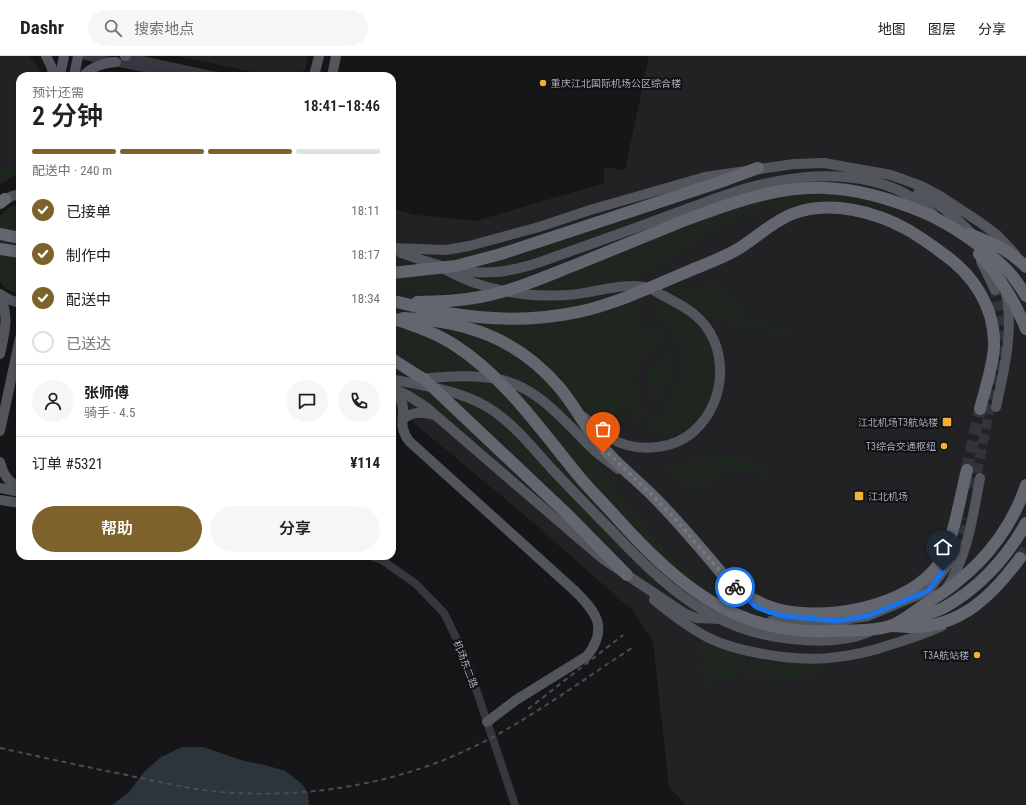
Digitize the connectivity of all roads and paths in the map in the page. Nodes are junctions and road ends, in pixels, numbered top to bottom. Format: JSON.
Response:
{"nodes":[{"id":1,"x":46,"y":56,"type":"edge"},
{"id":2,"x":64,"y":56,"type":"edge"},
{"id":3,"x":78,"y":56,"type":"edge"},
{"id":4,"x":85,"y":56,"type":"edge"},
{"id":5,"x":319,"y":56,"type":"edge"},
{"id":6,"x":324,"y":56,"type":"edge"},
{"id":7,"x":336,"y":56,"type":"edge"},
{"id":8,"x":123,"y":58,"type":"edge"},
{"id":9,"x":53,"y":72,"type":"edge"},
{"id":10,"x":61,"y":72,"type":"edge"},
{"id":11,"x":75,"y":72,"type":"edge"},
{"id":12,"x":87,"y":72,"type":"edge"},
{"id":13,"x":170,"y":72,"type":"edge"},
{"id":14,"x":195,"y":72,"type":"edge"},
{"id":15,"x":315,"y":72,"type":"edge"},
{"id":16,"x":321,"y":72,"type":"edge"},
{"id":17,"x":333,"y":72,"type":"edge"},
{"id":18,"x":764,"y":168,"type":"junction"},
{"id":19,"x":930,"y":198,"type":"junction"},
{"id":20,"x":937,"y":218,"type":"junction"},
{"id":21,"x":954,"y":229,"type":"junction"},
{"id":22,"x":0,"y":234,"type":"edge"},
{"id":23,"x":16,"y":237,"type":"edge"},
{"id":24,"x":0,"y":249,"type":"edge"},
{"id":25,"x":396,"y":249,"type":"edge"},
{"id":26,"x":396,"y":250,"type":"edge"},
{"id":27,"x":16,"y":251,"type":"edge"},
{"id":28,"x":438,"y":266,"type":"junction"},
{"id":29,"x":1026,"y":268,"type":"edge"},
{"id":30,"x":1026,"y":271,"type":"edge"},
{"id":31,"x":396,"y":273,"type":"edge"},
{"id":32,"x":649,"y":288,"type":"junction"},
{"id":33,"x":995,"y":290,"type":"tunnel mouth"},
{"id":34,"x":0,"y":294,"type":"edge"},
{"id":35,"x":1026,"y":296,"type":"edge"},
{"id":36,"x":0,"y":297,"type":"edge"},
{"id":37,"x":396,"y":301,"type":"edge"},
{"id":38,"x":396,"y":301,"type":"edge"},
{"id":39,"x":16,"y":302,"type":"edge"},
{"id":40,"x":396,"y":318,"type":"edge"},
{"id":41,"x":396,"y":320,"type":"edge"},
{"id":42,"x":1026,"y":329,"type":"edge"},
{"id":43,"x":0,"y":354,"type":"edge"},
{"id":44,"x":16,"y":357,"type":"edge"},
{"id":45,"x":396,"y":362,"type":"edge"},
{"id":46,"x":396,"y":384,"type":"edge"},
{"id":47,"x":396,"y":384,"type":"edge"},
{"id":48,"x":396,"y":386,"type":"edge"},
{"id":49,"x":396,"y":389,"type":"edge"},
{"id":50,"x":996,"y":406,"type":"dead end"},
{"id":51,"x":980,"y":409,"type":"tunnel mouth"},
{"id":52,"x":578,"y":411,"type":"junction"},
{"id":53,"x":434,"y":415,"type":"junction"},
{"id":54,"x":403,"y":419,"type":"junction"},
{"id":55,"x":0,"y":431,"type":"edge"},
{"id":56,"x":632,"y":446,"type":"junction"},
{"id":57,"x":602,"y":453,"type":"junction"},
{"id":58,"x":0,"y":462,"type":"edge"},
{"id":59,"x":967,"y":470,"type":"tunnel mouth"},
{"id":60,"x":980,"y":478,"type":"tunnel mouth"},
{"id":61,"x":16,"y":485,"type":"edge"},
{"id":62,"x":1026,"y":485,"type":"edge"},
{"id":63,"x":0,"y":488,"type":"edge"},
{"id":64,"x":16,"y":491,"type":"edge"},
{"id":65,"x":0,"y":500,"type":"edge"},
{"id":66,"x":16,"y":502,"type":"edge"},
{"id":67,"x":1026,"y":523,"type":"edge"},
{"id":68,"x":1020,"y":558,"type":"tunnel mouth"},
{"id":69,"x":382,"y":560,"type":"edge"},
{"id":70,"x":950,"y":562,"type":"tunnel mouth"},
{"id":71,"x":627,"y":575,"type":"junction"},
{"id":72,"x":1002,"y":585,"type":"dead end"},
{"id":73,"x":737,"y":589,"type":"junction"},
{"id":74,"x":837,"y":621,"type":"junction"},
{"id":75,"x":892,"y":625,"type":"junction"},
{"id":76,"x":877,"y":629,"type":"junction"},
{"id":77,"x":896,"y":643,"type":"junction"},
{"id":78,"x":487,"y":722,"type":"junction"},
{"id":79,"x":515,"y":805,"type":"edge"}],
"edges":[{"from":1,"to":9,"type":"main road"},
{"from":2,"to":10,"type":"main road"},
{"from":3,"to":11,"type":"main road"},
{"from":4,"to":8,"type":"street"},
{"from":5,"to":15,"type":"main road"},
{"from":6,"to":16,"type":"main road"},
{"from":7,"to":17,"type":"main road"},
{"from":8,"to":12,"type":"main road"},
{"from":8,"to":13,"type":"street"},
{"from":8,"to":14,"type":"street"},
{"from":18,"to":19,"type":"main road"},
{"from":18,"to":25,"type":"main road"},
{"from":18,"to":30,"type":"main road"},
{"from":18,"to":31,"type":"highway"},
{"from":19,"to":33,"type":"main road"},
{"from":19,"to":50,"type":"main road"},
{"from":20,"to":21,"type":"highway"},
{"from":20,"to":28,"type":"main road"},
{"from":20,"to":37,"type":"highway"},
{"from":21,"to":29,"type":"highway"},
{"from":21,"to":35,"type":"highway"},
{"from":21,"to":42,"type":"highway"},
{"from":22,"to":23,"type":"highway"},
{"from":24,"to":27,"type":"highway"},
{"from":26,"to":28,"type":"main road"},
{"from":28,"to":32,"type":"main road"},
{"from":32,"to":38,"type":"highway"},
{"from":32,"to":51,"type":"highway"},
{"from":32,"to":56,"type":"main road"},
{"from":34,"to":39,"type":"main road"},
{"from":36,"to":43,"type":"main road"},
{"from":40,"to":52,"type":"highway"},
{"from":41,"to":76,"type":"highway"},
{"from":44,"to":55,"type":"main road"},
{"from":45,"to":71,"type":"highway"},
{"from":46,"to":76,"type":"main road"},
{"from":47,"to":57,"type":"main road"},
{"from":48,"to":53,"type":"main road"},
{"from":49,"to":54,"type":"main road"},
{"from":52,"to":56,"type":"main road"},
{"from":52,"to":57,"type":"highway"},
{"from":53,"to":54,"type":"main road"},
{"from":53,"to":71,"type":"main road"},
{"from":54,"to":78,"type":"main road"},
{"from":56,"to":57,"type":"main road"},
{"from":57,"to":73,"type":"highway"},
{"from":58,"to":61,"type":"main road"},
{"from":59,"to":73,"type":"highway"},
{"from":60,"to":77,"type":"main road"},
{"from":62,"to":75,"type":"highway"},
{"from":63,"to":64,"type":"main road"},
{"from":65,"to":66,"type":"main road"},
{"from":67,"to":75,"type":"highway"},
{"from":68,"to":75,"type":"highway"},
{"from":69,"to":78,"type":"street","name":"机场东二路"},
{"from":70,"to":74,"type":"main road"},
{"from":71,"to":74,"type":"main road"},
{"from":71,"to":77,"type":"main road"},
{"from":72,"to":77,"type":"main road"},
{"from":73,"to":74,"type":"main road"},
{"from":75,"to":76,"type":"highway"},
{"from":78,"to":79,"type":"street","name":"机场东二路"}]}
